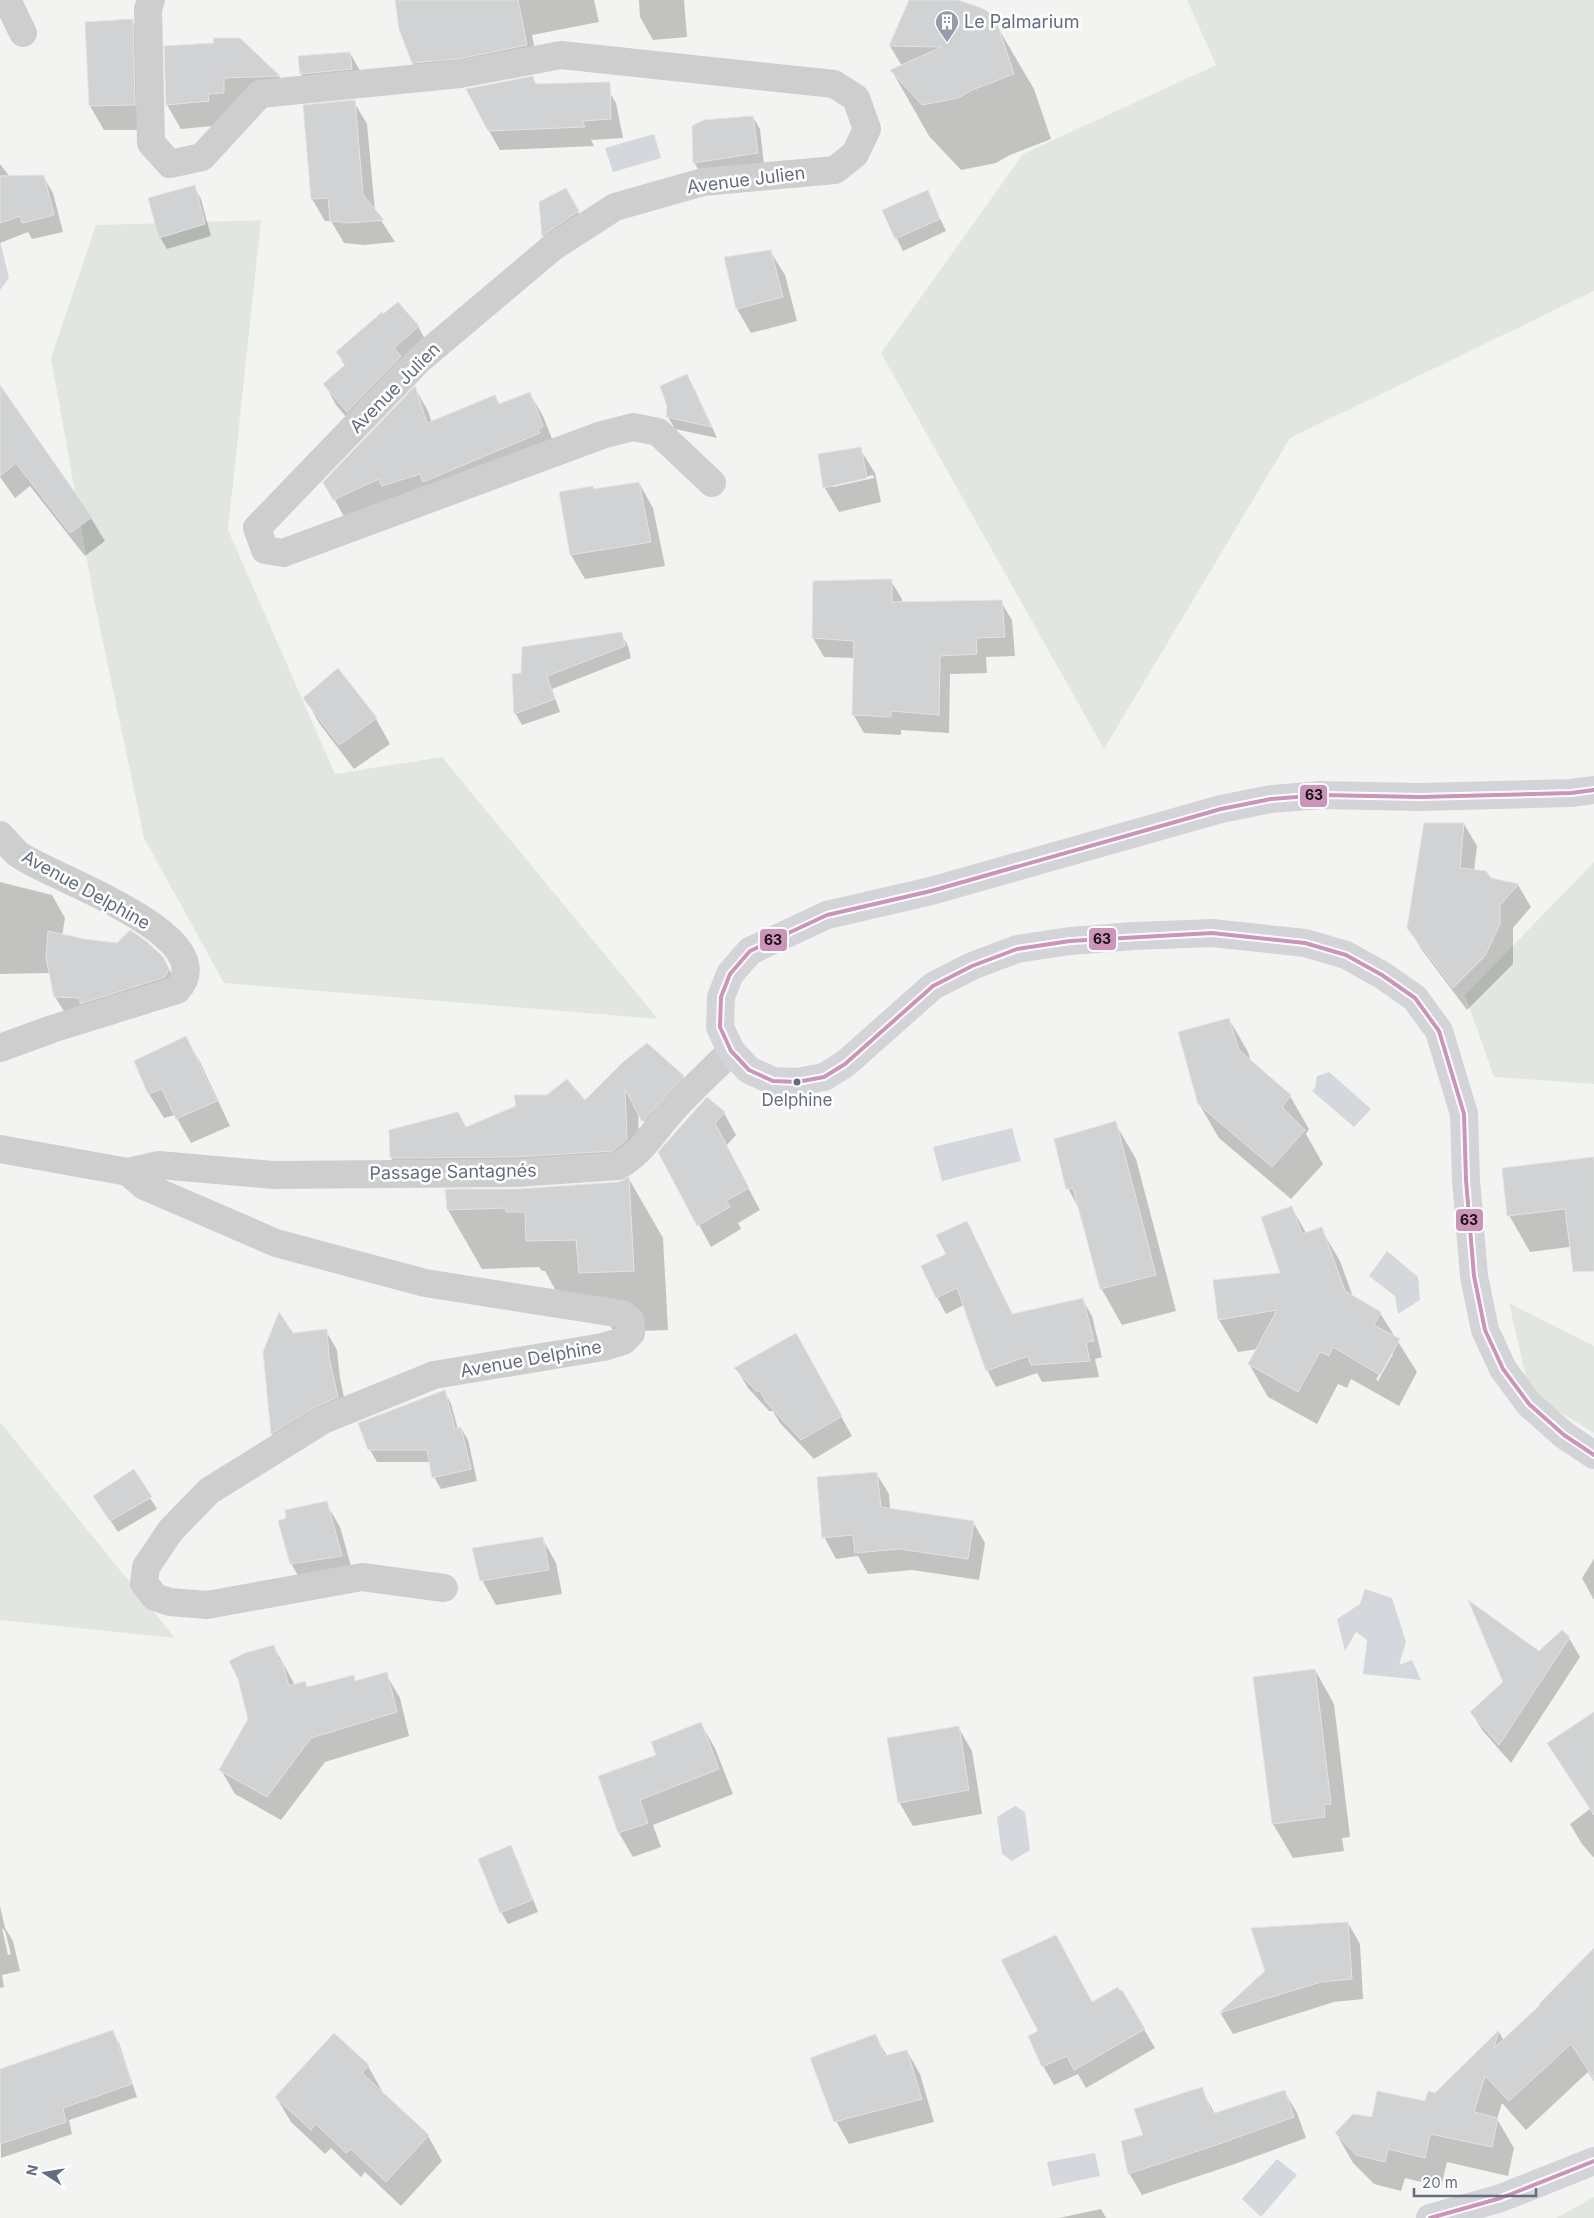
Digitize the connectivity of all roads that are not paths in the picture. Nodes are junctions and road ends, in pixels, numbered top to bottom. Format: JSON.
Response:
{"nodes":[{"id":1,"x":7,"y":0,"type":"edge"},
{"id":2,"x":151,"y":0,"type":"edge"},
{"id":3,"x":23,"y":33,"type":"dead end"},
{"id":4,"x":712,"y":484,"type":"dead end"},
{"id":5,"x":1594,"y":790,"type":"edge"},
{"id":6,"x":0,"y":835,"type":"edge"},
{"id":7,"x":0,"y":1048,"type":"edge"},
{"id":8,"x":731,"y":1051,"type":"junction"},
{"id":9,"x":0,"y":1149,"type":"edge"},
{"id":10,"x":128,"y":1172,"type":"junction"},
{"id":11,"x":1594,"y":1455,"type":"edge"},
{"id":12,"x":444,"y":1588,"type":"dead end"},
{"id":13,"x":1594,"y":2161,"type":"edge"},
{"id":14,"x":1430,"y":2218,"type":"edge"}],
"edges":[{"from":1,"to":3,"type":"street"},
{"from":2,"to":4,"type":"street","name":"Avenue Julien"},
{"from":5,"to":8,"type":"street"},
{"from":6,"to":7,"type":"street","name":"Avenue Delphine"},
{"from":8,"to":10,"type":"street","name":"Passage Santagnés"},
{"from":8,"to":11,"type":"street"},
{"from":9,"to":10,"type":"street","name":"Avenue Delphine"},
{"from":10,"to":12,"type":"street","name":"Avenue Delphine"},
{"from":13,"to":14,"type":"street"}]}
